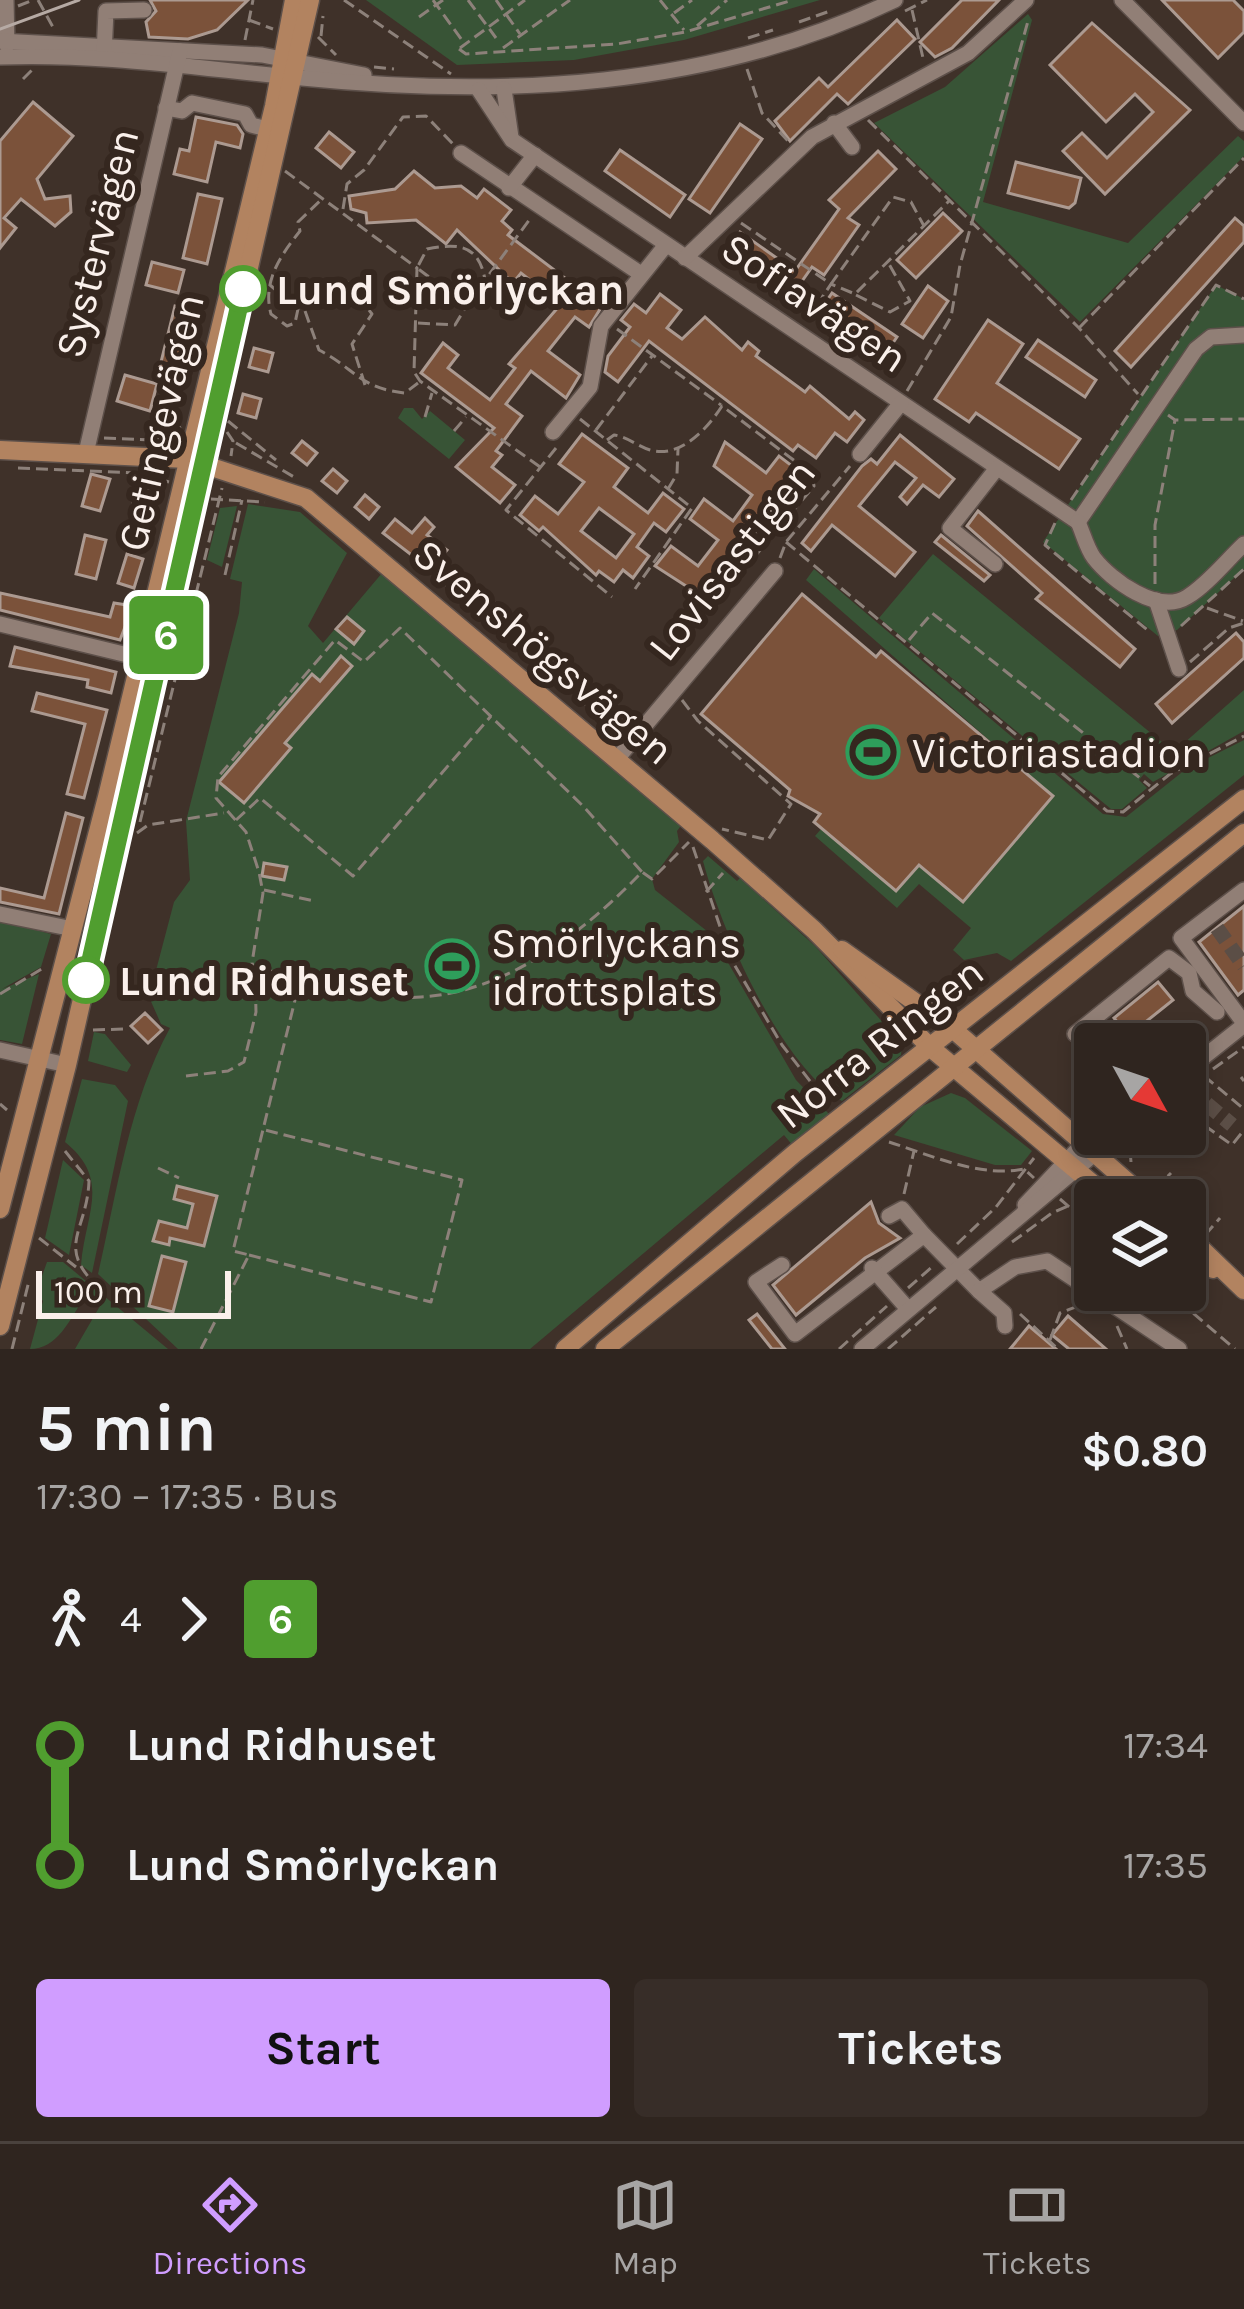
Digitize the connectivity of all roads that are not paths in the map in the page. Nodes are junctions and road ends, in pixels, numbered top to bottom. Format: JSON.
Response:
{"nodes":[{"id":1,"x":6,"y":0,"type":"edge"},
{"id":2,"x":294,"y":0,"type":"edge"},
{"id":3,"x":895,"y":0,"type":"edge"},
{"id":4,"x":1123,"y":0,"type":"edge"},
{"id":5,"x":317,"y":3,"type":"edge"},
{"id":6,"x":1025,"y":7,"type":"edge"},
{"id":7,"x":144,"y":10,"type":"dead end"},
{"id":8,"x":4,"y":49,"type":"edge"},
{"id":9,"x":104,"y":54,"type":"junction"},
{"id":10,"x":178,"y":59,"type":"junction"},
{"id":11,"x":290,"y":68,"type":"junction"},
{"id":12,"x":504,"y":89,"type":"junction"},
{"id":13,"x":479,"y":90,"type":"junction"},
{"id":14,"x":166,"y":108,"type":"junction"},
{"id":15,"x":834,"y":123,"type":"junction"},
{"id":16,"x":1244,"y":123,"type":"edge"},
{"id":17,"x":268,"y":129,"type":"junction"},
{"id":18,"x":512,"y":140,"type":"junction"},
{"id":19,"x":852,"y":147,"type":"dead end"},
{"id":20,"x":461,"y":153,"type":"road end"},
{"id":21,"x":535,"y":155,"type":"junction"},
{"id":22,"x":509,"y":188,"type":"junction"},
{"id":23,"x":666,"y":245,"type":"junction"},
{"id":24,"x":685,"y":258,"type":"junction"},
{"id":25,"x":640,"y":274,"type":"junction"},
{"id":26,"x":1244,"y":335,"type":"edge"},
{"id":27,"x":901,"y":403,"type":"junction"},
{"id":28,"x":215,"y":425,"type":"junction"},
{"id":29,"x":553,"y":432,"type":"road end"},
{"id":30,"x":86,"y":445,"type":"junction"},
{"id":31,"x":0,"y":451,"type":"edge"},
{"id":32,"x":860,"y":454,"type":"road end"},
{"id":33,"x":197,"y":461,"type":"junction"},
{"id":34,"x":997,"y":468,"type":"junction"},
{"id":35,"x":1078,"y":522,"type":"junction"},
{"id":36,"x":1244,"y":544,"type":"edge"},
{"id":37,"x":994,"y":564,"type":"dead end"},
{"id":38,"x":775,"y":571,"type":"road end"},
{"id":39,"x":1156,"y":600,"type":"junction"},
{"id":40,"x":0,"y":624,"type":"edge"},
{"id":41,"x":140,"y":658,"type":"junction"},
{"id":42,"x":1178,"y":669,"type":"road end"},
{"id":43,"x":616,"y":760,"type":"junction"},
{"id":44,"x":1244,"y":799,"type":"edge"},
{"id":45,"x":1244,"y":833,"type":"edge"},
{"id":46,"x":1244,"y":890,"type":"edge"},
{"id":47,"x":0,"y":914,"type":"edge"},
{"id":48,"x":73,"y":929,"type":"junction"},
{"id":49,"x":814,"y":930,"type":"junction"},
{"id":50,"x":1226,"y":1003,"type":"edge"},
{"id":51,"x":1089,"y":1023,"type":"edge"},
{"id":52,"x":1244,"y":1024,"type":"edge"},
{"id":53,"x":953,"y":1030,"type":"junction"},
{"id":54,"x":931,"y":1048,"type":"junction"},
{"id":55,"x":975,"y":1049,"type":"junction"},
{"id":56,"x":0,"y":1050,"type":"edge"},
{"id":57,"x":38,"y":1059,"type":"junction"},
{"id":58,"x":1206,"y":1062,"type":"edge"},
{"id":59,"x":67,"y":1065,"type":"junction"},
{"id":60,"x":952,"y":1067,"type":"junction"},
{"id":61,"x":1074,"y":1123,"type":"edge"},
{"id":62,"x":1079,"y":1155,"type":"edge"},
{"id":63,"x":1105,"y":1155,"type":"edge"},
{"id":64,"x":1069,"y":1167,"type":"junction"},
{"id":65,"x":1084,"y":1179,"type":"edge"},
{"id":66,"x":1127,"y":1179,"type":"edge"},
{"id":67,"x":0,"y":1208,"type":"edge"},
{"id":68,"x":895,"y":1213,"type":"road end"},
{"id":69,"x":1009,"y":1215,"type":"junction"},
{"id":70,"x":924,"y":1235,"type":"junction"},
{"id":71,"x":1206,"y":1248,"type":"edge"},
{"id":72,"x":950,"y":1262,"type":"junction"},
{"id":73,"x":1206,"y":1263,"type":"edge"},
{"id":74,"x":782,"y":1265,"type":"dead end"},
{"id":75,"x":873,"y":1269,"type":"junction"},
{"id":76,"x":1228,"y":1276,"type":"junction"},
{"id":77,"x":1244,"y":1290,"type":"edge"},
{"id":78,"x":979,"y":1291,"type":"junction"},
{"id":79,"x":902,"y":1304,"type":"junction"},
{"id":80,"x":0,"y":1326,"type":"edge"},
{"id":81,"x":1005,"y":1326,"type":"dead end"},
{"id":82,"x":565,"y":1349,"type":"edge"},
{"id":83,"x":604,"y":1349,"type":"edge"},
{"id":84,"x":862,"y":1349,"type":"edge"},
{"id":85,"x":1179,"y":1349,"type":"edge"}],
"edges":[{"from":1,"to":8,"type":"street"},
{"from":2,"to":11,"type":"main road","name":"Getingevägen"},
{"from":3,"to":12,"type":"street"},
{"from":4,"to":16,"type":"street"},
{"from":5,"to":11,"type":"main road","name":"Getingevägen"},
{"from":6,"to":15,"type":"street"},
{"from":7,"to":9,"type":"street"},
{"from":8,"to":9,"type":"street"},
{"from":9,"to":10,"type":"street"},
{"from":10,"to":11,"type":"street"},
{"from":10,"to":14,"type":"street","name":"Systervägen"},
{"from":11,"to":13,"type":"street"},
{"from":11,"to":17,"type":"main road","name":"Getingevägen"},
{"from":11,"to":28,"type":"main road","name":"Getingevägen"},
{"from":12,"to":13,"type":"street"},
{"from":12,"to":18,"type":"street"},
{"from":13,"to":18,"type":"street","name":"Sofiavägen"},
{"from":14,"to":17,"type":"street"},
{"from":14,"to":30,"type":"street","name":"Systervägen"},
{"from":15,"to":19,"type":"street"},
{"from":15,"to":24,"type":"street"},
{"from":17,"to":28,"type":"main road","name":"Getingevägen"},
{"from":18,"to":21,"type":"street","name":"Sofiavägen"},
{"from":20,"to":22,"type":"street"},
{"from":21,"to":22,"type":"street"},
{"from":21,"to":23,"type":"street","name":"Sofiavägen"},
{"from":22,"to":25,"type":"street"},
{"from":23,"to":24,"type":"street","name":"Sofiavägen"},
{"from":23,"to":25,"type":"street"},
{"from":24,"to":27,"type":"street","name":"Sofiavägen"},
{"from":25,"to":29,"type":"street"},
{"from":26,"to":35,"type":"street"},
{"from":27,"to":32,"type":"street","name":"Lovisastigen"},
{"from":27,"to":34,"type":"street","name":"Sofiavägen"},
{"from":28,"to":33,"type":"main road","name":"Getingevägen"},
{"from":30,"to":31,"type":"main road","name":"Svenshögsvägen"},
{"from":30,"to":33,"type":"main road","name":"Svenshögsvägen"},
{"from":33,"to":41,"type":"main road","name":"Getingevägen"},
{"from":33,"to":43,"type":"main road","name":"Svenshögsvägen"},
{"from":33,"to":59,"type":"main road","name":"Getingevägen"},
{"from":34,"to":35,"type":"street","name":"Sofiavägen"},
{"from":34,"to":37,"type":"street"},
{"from":35,"to":39,"type":"street"},
{"from":36,"to":39,"type":"street"},
{"from":38,"to":43,"type":"street","name":"Lovisastigen"},
{"from":39,"to":42,"type":"street"},
{"from":40,"to":41,"type":"street"},
{"from":41,"to":48,"type":"main road","name":"Getingevägen"},
{"from":43,"to":49,"type":"main road","name":"Svenshögsvägen"},
{"from":44,"to":53,"type":"main road","name":"Norra Ringen"},
{"from":45,"to":55,"type":"main road","name":"Norra Ringen"},
{"from":46,"to":50,"type":"street"},
{"from":47,"to":48,"type":"street"},
{"from":48,"to":57,"type":"main road","name":"Getingevägen"},
{"from":49,"to":53,"type":"main road","name":"Svenshögsvägen"},
{"from":49,"to":54,"type":"main road","name":"Svenshögsvägen"},
{"from":50,"to":51,"type":"street"},
{"from":50,"to":52,"type":"street"},
{"from":52,"to":58,"type":"street"},
{"from":53,"to":54,"type":"main road","name":"Norra Ringen"},
{"from":53,"to":55,"type":"main road","name":"Svenshögsvägen"},
{"from":54,"to":60,"type":"main road","name":"Svenshögsvägen"},
{"from":54,"to":82,"type":"main road","name":"Norra Ringen"},
{"from":55,"to":60,"type":"main road","name":"Norra Ringen"},
{"from":55,"to":61,"type":"main road","name":"Svenshögsvägen"},
{"from":56,"to":57,"type":"street"},
{"from":57,"to":59,"type":"street"},
{"from":57,"to":67,"type":"main road","name":"Getingevägen"},
{"from":59,"to":80,"type":"main road","name":"Getingevägen"},
{"from":60,"to":64,"type":"main road","name":"Svenshögsvägen"},
{"from":60,"to":83,"type":"main road","name":"Norra Ringen"},
{"from":62,"to":64,"type":"street"},
{"from":63,"to":66,"type":"main road","name":"Svenshögsvägen"},
{"from":64,"to":65,"type":"main road","name":"Svenshögsvägen"},
{"from":64,"to":69,"type":"street"},
{"from":64,"to":69,"type":"street"},
{"from":68,"to":70,"type":"street"},
{"from":69,"to":72,"type":"street"},
{"from":70,"to":72,"type":"street"},
{"from":70,"to":75,"type":"street"},
{"from":71,"to":76,"type":"main road"},
{"from":72,"to":78,"type":"street"},
{"from":72,"to":79,"type":"street"},
{"from":73,"to":76,"type":"main road"},
{"from":74,"to":75,"type":"street"},
{"from":75,"to":79,"type":"street"},
{"from":76,"to":77,"type":"main road"},
{"from":78,"to":81,"type":"street"},
{"from":78,"to":85,"type":"street"},
{"from":79,"to":84,"type":"street"}]}
